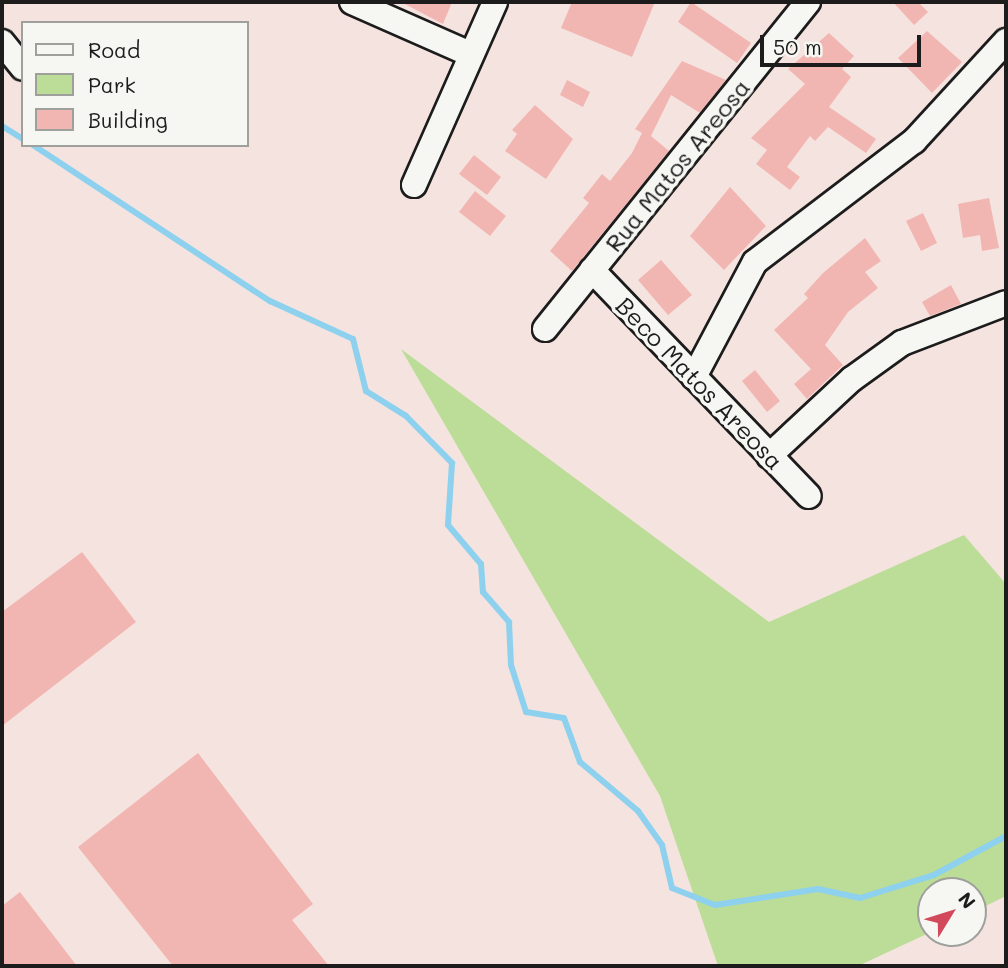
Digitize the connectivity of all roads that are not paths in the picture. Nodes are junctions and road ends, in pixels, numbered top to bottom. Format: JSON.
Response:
{"nodes":[{"id":1,"x":352,"y":2,"type":"edge"},
{"id":2,"x":495,"y":2,"type":"edge"},
{"id":3,"x":808,"y":2,"type":"edge"},
{"id":4,"x":1006,"y":41,"type":"edge"},
{"id":5,"x":2,"y":42,"type":"edge"},
{"id":6,"x":470,"y":54,"type":"junction"},
{"id":7,"x":21,"y":66,"type":"edge"},
{"id":8,"x":414,"y":185,"type":"dead end"},
{"id":9,"x":592,"y":270,"type":"junction"},
{"id":10,"x":1006,"y":303,"type":"edge"},
{"id":11,"x":545,"y":329,"type":"dead end"},
{"id":12,"x":694,"y":377,"type":"junction"},
{"id":13,"x":769,"y":456,"type":"junction"},
{"id":14,"x":809,"y":496,"type":"dead end"}],
"edges":[{"from":1,"to":6,"type":"street"},
{"from":2,"to":6,"type":"street"},
{"from":3,"to":9,"type":"street","name":"Rua Matos Areosa"},
{"from":4,"to":12,"type":"street"},
{"from":5,"to":7,"type":"street"},
{"from":6,"to":8,"type":"street"},
{"from":9,"to":11,"type":"street","name":"Rua Matos Areosa"},
{"from":9,"to":12,"type":"street","name":"Beco Matos Areosa"},
{"from":10,"to":13,"type":"street"},
{"from":12,"to":13,"type":"street","name":"Beco Matos Areosa"},
{"from":13,"to":14,"type":"street","name":"Beco Matos Areosa"}]}
